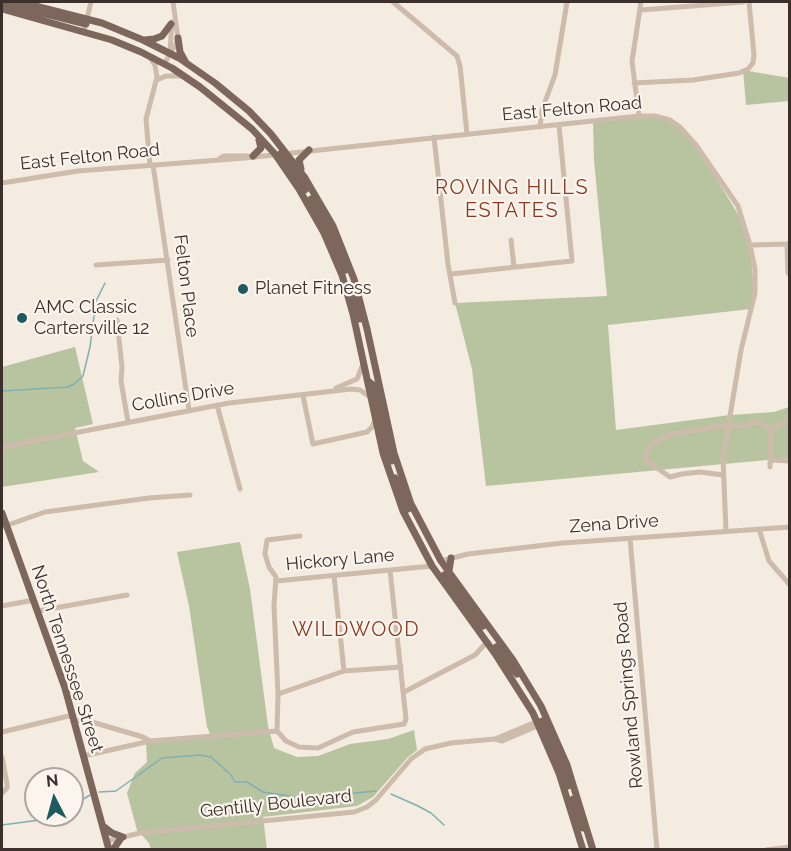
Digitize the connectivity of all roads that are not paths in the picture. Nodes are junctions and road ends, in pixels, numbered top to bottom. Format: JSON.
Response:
{"nodes":[{"id":1,"x":20,"y":2,"type":"edge"},
{"id":2,"x":91,"y":2,"type":"edge"},
{"id":3,"x":173,"y":2,"type":"edge"},
{"id":4,"x":393,"y":2,"type":"edge"},
{"id":5,"x":407,"y":2,"type":"edge"},
{"id":6,"x":567,"y":2,"type":"edge"},
{"id":7,"x":641,"y":2,"type":"edge"},
{"id":8,"x":743,"y":2,"type":"edge"},
{"id":9,"x":749,"y":2,"type":"edge"},
{"id":10,"x":2,"y":3,"type":"edge"},
{"id":11,"x":402,"y":8,"type":"junction"},
{"id":12,"x":2,"y":9,"type":"edge"},
{"id":13,"x":641,"y":10,"type":"junction"},
{"id":14,"x":172,"y":21,"type":"junction"},
{"id":15,"x":86,"y":24,"type":"junction"},
{"id":16,"x":178,"y":38,"type":"junction"},
{"id":17,"x":143,"y":40,"type":"junction"},
{"id":18,"x":170,"y":53,"type":"junction"},
{"id":19,"x":149,"y":56,"type":"junction"},
{"id":20,"x":187,"y":63,"type":"junction"},
{"id":21,"x":164,"y":64,"type":"junction"},
{"id":22,"x":184,"y":76,"type":"junction"},
{"id":23,"x":157,"y":80,"type":"junction"},
{"id":24,"x":634,"y":82,"type":"junction"},
{"id":25,"x":639,"y":117,"type":"junction"},
{"id":26,"x":559,"y":125,"type":"junction"},
{"id":27,"x":540,"y":127,"type":"junction"},
{"id":28,"x":466,"y":134,"type":"junction"},
{"id":29,"x":257,"y":135,"type":"junction"},
{"id":30,"x":434,"y":137,"type":"junction"},
{"id":31,"x":309,"y":150,"type":"junction"},
{"id":32,"x":280,"y":154,"type":"junction"},
{"id":33,"x":253,"y":156,"type":"junction"},
{"id":34,"x":152,"y":165,"type":"junction"},
{"id":35,"x":302,"y":174,"type":"junction"},
{"id":36,"x":2,"y":183,"type":"edge"},
{"id":37,"x":511,"y":240,"type":"dead end"},
{"id":38,"x":788,"y":244,"type":"edge"},
{"id":39,"x":750,"y":245,"type":"junction"},
{"id":40,"x":168,"y":260,"type":"junction"},
{"id":41,"x":96,"y":265,"type":"dead end"},
{"id":42,"x":514,"y":267,"type":"junction"},
{"id":43,"x":339,"y":269,"type":"junction"},
{"id":44,"x":451,"y":274,"type":"junction"},
{"id":45,"x":789,"y":275,"type":"edge"},
{"id":46,"x":357,"y":289,"type":"junction"},
{"id":47,"x":455,"y":303,"type":"dead end"},
{"id":48,"x":117,"y":320,"type":"dead end"},
{"id":49,"x":363,"y":364,"type":"junction"},
{"id":50,"x":377,"y":376,"type":"junction"},
{"id":51,"x":367,"y":381,"type":"junction"},
{"id":52,"x":347,"y":384,"type":"junction"},
{"id":53,"x":326,"y":391,"type":"junction"},
{"id":54,"x":303,"y":396,"type":"junction"},
{"id":55,"x":370,"y":396,"type":"junction"},
{"id":56,"x":217,"y":405,"type":"junction"},
{"id":57,"x":189,"y":410,"type":"junction"},
{"id":58,"x":789,"y":418,"type":"edge"},
{"id":59,"x":375,"y":420,"type":"junction"},
{"id":60,"x":128,"y":422,"type":"junction"},
{"id":61,"x":728,"y":425,"type":"junction"},
{"id":62,"x":771,"y":430,"type":"junction"},
{"id":63,"x":366,"y":432,"type":"junction"},
{"id":64,"x":380,"y":441,"type":"junction"},
{"id":65,"x":2,"y":447,"type":"edge"},
{"id":66,"x":771,"y":460,"type":"junction"},
{"id":67,"x":789,"y":460,"type":"edge"},
{"id":68,"x":387,"y":466,"type":"junction"},
{"id":69,"x":770,"y":467,"type":"dead end"},
{"id":70,"x":723,"y":475,"type":"junction"},
{"id":71,"x":403,"y":481,"type":"junction"},
{"id":72,"x":240,"y":489,"type":"dead end"},
{"id":73,"x":190,"y":495,"type":"dead end"},
{"id":74,"x":2,"y":513,"type":"edge"},
{"id":75,"x":4,"y":526,"type":"edge"},
{"id":76,"x":789,"y":527,"type":"edge"},
{"id":77,"x":759,"y":529,"type":"junction"},
{"id":78,"x":726,"y":531,"type":"junction"},
{"id":79,"x":300,"y":536,"type":"dead end"},
{"id":80,"x":630,"y":538,"type":"junction"},
{"id":81,"x":451,"y":558,"type":"junction"},
{"id":82,"x":441,"y":561,"type":"junction"},
{"id":83,"x":432,"y":566,"type":"junction"},
{"id":84,"x":390,"y":570,"type":"junction"},
{"id":85,"x":450,"y":574,"type":"junction"},
{"id":86,"x":334,"y":576,"type":"junction"},
{"id":87,"x":276,"y":581,"type":"junction"},
{"id":88,"x":789,"y":585,"type":"edge"},
{"id":89,"x":127,"y":595,"type":"dead end"},
{"id":90,"x":34,"y":600,"type":"junction"},
{"id":91,"x":2,"y":606,"type":"edge"},
{"id":92,"x":38,"y":611,"type":"junction"},
{"id":93,"x":479,"y":631,"type":"junction"},
{"id":94,"x":488,"y":642,"type":"junction"},
{"id":95,"x":501,"y":644,"type":"junction"},
{"id":96,"x":401,"y":667,"type":"junction"},
{"id":97,"x":344,"y":671,"type":"junction"},
{"id":98,"x":404,"y":692,"type":"junction"},
{"id":99,"x":278,"y":694,"type":"junction"},
{"id":100,"x":74,"y":718,"type":"junction"},
{"id":101,"x":543,"y":722,"type":"junction"},
{"id":102,"x":277,"y":731,"type":"junction"},
{"id":103,"x":2,"y":732,"type":"edge"},
{"id":104,"x":150,"y":741,"type":"junction"},
{"id":105,"x":84,"y":756,"type":"junction"},
{"id":106,"x":2,"y":757,"type":"edge"},
{"id":107,"x":2,"y":793,"type":"edge"},
{"id":108,"x":103,"y":826,"type":"junction"},
{"id":109,"x":122,"y":837,"type":"junction"},
{"id":110,"x":106,"y":841,"type":"junction"},
{"id":111,"x":789,"y":847,"type":"edge"},
{"id":112,"x":111,"y":849,"type":"edge"},
{"id":113,"x":585,"y":849,"type":"edge"},
{"id":114,"x":593,"y":849,"type":"edge"},
{"id":115,"x":657,"y":849,"type":"edge"},
{"id":116,"x":766,"y":849,"type":"edge"}],
"edges":[{"from":1,"to":15,"type":"main road"},
{"from":2,"to":15,"type":"street"},
{"from":3,"to":14,"type":"street"},
{"from":4,"to":11,"type":"street"},
{"from":5,"to":11,"type":"street"},
{"from":6,"to":27,"type":"street"},
{"from":7,"to":13,"type":"street"},
{"from":8,"to":13,"type":"street"},
{"from":9,"to":24,"type":"street"},
{"from":10,"to":15,"type":"main road"},
{"from":11,"to":28,"type":"street"},
{"from":12,"to":15,"type":"main road"},
{"from":13,"to":24,"type":"street"},
{"from":14,"to":16,"type":"street"},
{"from":14,"to":17,"type":"main road"},
{"from":14,"to":18,"type":"street"},
{"from":15,"to":17,"type":"main road"},
{"from":15,"to":19,"type":"main road"},
{"from":16,"to":18,"type":"street"},
{"from":16,"to":20,"type":"main road"},
{"from":17,"to":18,"type":"main road"},
{"from":18,"to":20,"type":"main road"},
{"from":18,"to":21,"type":"street"},
{"from":19,"to":21,"type":"main road"},
{"from":19,"to":23,"type":"street"},
{"from":20,"to":32,"type":"main road"},
{"from":21,"to":22,"type":"main road"},
{"from":22,"to":23,"type":"street"},
{"from":22,"to":29,"type":"main road"},
{"from":23,"to":34,"type":"street","name":"Felton Place"},
{"from":24,"to":25,"type":"street"},
{"from":25,"to":26,"type":"street","name":"East Felton Road"},
{"from":25,"to":39,"type":"street","name":"East Felton Road"},
{"from":26,"to":27,"type":"street","name":"East Felton Road"},
{"from":26,"to":42,"type":"street"},
{"from":27,"to":28,"type":"street","name":"East Felton Road"},
{"from":28,"to":30,"type":"street","name":"East Felton Road"},
{"from":29,"to":32,"type":"main road"},
{"from":29,"to":33,"type":"main road"},
{"from":30,"to":31,"type":"street","name":"East Felton Road"},
{"from":30,"to":44,"type":"street"},
{"from":31,"to":32,"type":"street","name":"East Felton Road"},
{"from":31,"to":35,"type":"main road"},
{"from":32,"to":33,"type":"street","name":"East Felton Road"},
{"from":32,"to":35,"type":"main road"},
{"from":32,"to":43,"type":"main road"},
{"from":32,"to":46,"type":"main road"},
{"from":33,"to":34,"type":"street","name":"East Felton Road"},
{"from":34,"to":36,"type":"street","name":"East Felton Road"},
{"from":34,"to":40,"type":"street","name":"Felton Place"},
{"from":35,"to":46,"type":"main road"},
{"from":37,"to":42,"type":"street"},
{"from":38,"to":39,"type":"street"},
{"from":38,"to":45,"type":"street"},
{"from":39,"to":61,"type":"street","name":"East Felton Road"},
{"from":40,"to":41,"type":"street"},
{"from":40,"to":57,"type":"street","name":"Felton Place"},
{"from":42,"to":44,"type":"street"},
{"from":43,"to":49,"type":"main road"},
{"from":43,"to":50,"type":"main road"},
{"from":44,"to":47,"type":"street"},
{"from":46,"to":50,"type":"main road"},
{"from":48,"to":60,"type":"street"},
{"from":49,"to":51,"type":"main road"},
{"from":49,"to":52,"type":"street"},
{"from":50,"to":71,"type":"main road"},
{"from":51,"to":52,"type":"street"},
{"from":51,"to":55,"type":"main road"},
{"from":51,"to":71,"type":"main road"},
{"from":52,"to":53,"type":"street"},
{"from":53,"to":54,"type":"street","name":"Collins Drive"},
{"from":53,"to":55,"type":"street","name":"Collins Drive"},
{"from":54,"to":56,"type":"street","name":"Collins Drive"},
{"from":54,"to":63,"type":"street"},
{"from":55,"to":59,"type":"main road"},
{"from":56,"to":57,"type":"street","name":"Collins Drive"},
{"from":56,"to":72,"type":"street"},
{"from":57,"to":60,"type":"street","name":"Collins Drive"},
{"from":58,"to":62,"type":"street"},
{"from":59,"to":63,"type":"street"},
{"from":59,"to":64,"type":"main road"},
{"from":60,"to":65,"type":"street","name":"Collins Drive"},
{"from":61,"to":62,"type":"street"},
{"from":61,"to":70,"type":"street","name":"East Felton Road"},
{"from":61,"to":70,"type":"street"},
{"from":62,"to":66,"type":"street"},
{"from":63,"to":64,"type":"street"},
{"from":64,"to":68,"type":"main road"},
{"from":66,"to":67,"type":"street"},
{"from":66,"to":69,"type":"street"},
{"from":68,"to":82,"type":"main road"},
{"from":68,"to":83,"type":"main road"},
{"from":70,"to":78,"type":"street","name":"East Felton Road"},
{"from":71,"to":82,"type":"main road"},
{"from":73,"to":75,"type":"street"},
{"from":74,"to":75,"type":"main road","name":"North Tennessee Street"},
{"from":75,"to":90,"type":"main road","name":"North Tennessee Street"},
{"from":76,"to":77,"type":"street","name":"Zena Drive"},
{"from":77,"to":78,"type":"street","name":"Zena Drive"},
{"from":77,"to":88,"type":"street"},
{"from":78,"to":80,"type":"street","name":"Zena Drive"},
{"from":79,"to":87,"type":"street"},
{"from":80,"to":81,"type":"street","name":"Zena Drive"},
{"from":80,"to":115,"type":"street","name":"Rowland Springs Road"},
{"from":81,"to":82,"type":"street","name":"Zena Drive"},
{"from":81,"to":85,"type":"main road"},
{"from":82,"to":85,"type":"main road"},
{"from":83,"to":84,"type":"street","name":"Hickory Lane"},
{"from":83,"to":93,"type":"main road"},
{"from":83,"to":95,"type":"main road"},
{"from":84,"to":86,"type":"street","name":"Hickory Lane"},
{"from":84,"to":96,"type":"street"},
{"from":85,"to":95,"type":"main road"},
{"from":86,"to":87,"type":"street","name":"Hickory Lane"},
{"from":86,"to":97,"type":"street"},
{"from":87,"to":99,"type":"street","name":"Hickory Lane"},
{"from":89,"to":92,"type":"street"},
{"from":90,"to":91,"type":"street"},
{"from":90,"to":92,"type":"main road","name":"North Tennessee Street"},
{"from":92,"to":100,"type":"main road","name":"North Tennessee Street"},
{"from":93,"to":94,"type":"main road"},
{"from":93,"to":101,"type":"main road"},
{"from":94,"to":98,"type":"street"},
{"from":94,"to":101,"type":"main road"},
{"from":95,"to":101,"type":"main road"},
{"from":96,"to":97,"type":"street"},
{"from":96,"to":98,"type":"street"},
{"from":97,"to":99,"type":"street"},
{"from":98,"to":102,"type":"street"},
{"from":99,"to":102,"type":"street","name":"Hickory Lane"},
{"from":100,"to":103,"type":"street"},
{"from":100,"to":104,"type":"street"},
{"from":100,"to":105,"type":"main road","name":"North Tennessee Street"},
{"from":101,"to":109,"type":"street","name":"Gentilly Boulevard"},
{"from":101,"to":113,"type":"main road"},
{"from":101,"to":114,"type":"main road"},
{"from":102,"to":104,"type":"street"},
{"from":104,"to":105,"type":"street"},
{"from":105,"to":108,"type":"main road","name":"North Tennessee Street"},
{"from":106,"to":107,"type":"street"},
{"from":108,"to":109,"type":"main road"},
{"from":108,"to":110,"type":"main road","name":"North Tennessee Street"},
{"from":109,"to":110,"type":"street","name":"Gentilly Boulevard"},
{"from":109,"to":112,"type":"main road"},
{"from":110,"to":112,"type":"main road","name":"North Tennessee Street"},
{"from":111,"to":116,"type":"street"}]}
